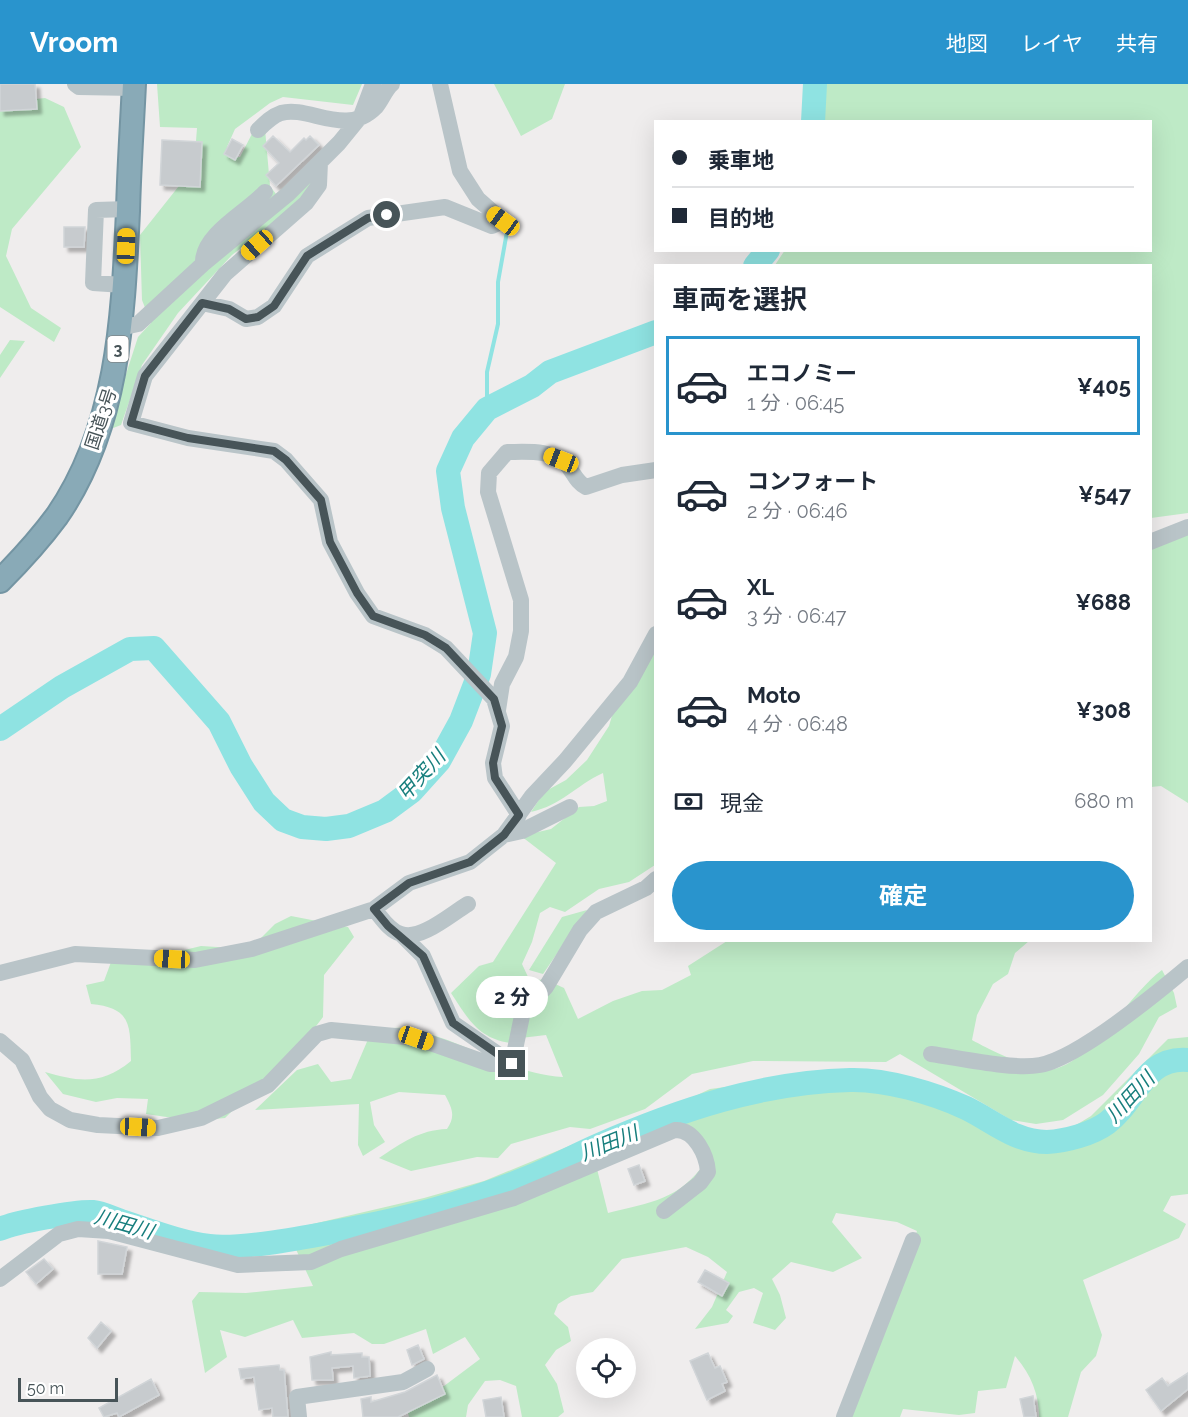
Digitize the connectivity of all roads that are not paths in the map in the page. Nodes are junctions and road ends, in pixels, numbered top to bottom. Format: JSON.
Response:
{"nodes":[{"id":1,"x":75,"y":84,"type":"edge"},
{"id":2,"x":373,"y":84,"type":"edge"},
{"id":3,"x":392,"y":84,"type":"edge"},
{"id":4,"x":440,"y":84,"type":"edge"},
{"id":5,"x":134,"y":86,"type":"edge"},
{"id":6,"x":361,"y":116,"type":"junction"},
{"id":7,"x":258,"y":130,"type":"dead end"},
{"id":8,"x":320,"y":162,"type":"junction"},
{"id":9,"x":264,"y":192,"type":"dead end"},
{"id":10,"x":128,"y":209,"type":"junction"},
{"id":11,"x":203,"y":264,"type":"junction"},
{"id":12,"x":124,"y":285,"type":"junction"},
{"id":13,"x":202,"y":303,"type":"junction"},
{"id":14,"x":120,"y":328,"type":"junction"},
{"id":15,"x":654,"y":470,"type":"edge"},
{"id":16,"x":1188,"y":527,"type":"edge"},
{"id":17,"x":1152,"y":541,"type":"edge"},
{"id":18,"x":0,"y":581,"type":"edge"},
{"id":19,"x":654,"y":638,"type":"edge"},
{"id":20,"x":496,"y":705,"type":"junction"},
{"id":21,"x":570,"y":807,"type":"dead end"},
{"id":22,"x":519,"y":815,"type":"junction"},
{"id":23,"x":504,"y":835,"type":"junction"},
{"id":24,"x":654,"y":881,"type":"edge"},
{"id":25,"x":468,"y":904,"type":"dead end"},
{"id":26,"x":374,"y":909,"type":"junction"},
{"id":27,"x":401,"y":934,"type":"junction"},
{"id":28,"x":1188,"y":967,"type":"edge"},
{"id":29,"x":0,"y":973,"type":"edge"},
{"id":30,"x":0,"y":1041,"type":"edge"},
{"id":31,"x":931,"y":1054,"type":"dead end"},
{"id":32,"x":512,"y":1064,"type":"junction"},
{"id":33,"x":664,"y":1212,"type":"dead end"},
{"id":34,"x":913,"y":1240,"type":"dead end"},
{"id":35,"x":0,"y":1279,"type":"edge"},
{"id":36,"x":427,"y":1369,"type":"dead end"},
{"id":37,"x":299,"y":1417,"type":"edge"},
{"id":38,"x":844,"y":1417,"type":"edge"}],
"edges":[{"from":1,"to":5,"type":"street"},
{"from":2,"to":6,"type":"street"},
{"from":3,"to":6,"type":"street"},
{"from":4,"to":13,"type":"street"},
{"from":5,"to":10,"type":"highway","name":"国道3号","number":"3"},
{"from":6,"to":7,"type":"street"},
{"from":6,"to":8,"type":"street"},
{"from":8,"to":11,"type":"street"},
{"from":8,"to":13,"type":"street"},
{"from":9,"to":11,"type":"street"},
{"from":10,"to":12,"type":"highway","name":"国道3号","number":"3"},
{"from":10,"to":12,"type":"street"},
{"from":11,"to":14,"type":"street"},
{"from":12,"to":14,"type":"highway","name":"国道3号","number":"3"},
{"from":13,"to":20,"type":"street"},
{"from":14,"to":18,"type":"highway","name":"国道3号","number":"3"},
{"from":15,"to":20,"type":"street"},
{"from":16,"to":17,"type":"street"},
{"from":19,"to":22,"type":"street"},
{"from":20,"to":22,"type":"street"},
{"from":21,"to":23,"type":"street"},
{"from":22,"to":23,"type":"street"},
{"from":23,"to":26,"type":"street"},
{"from":24,"to":32,"type":"street"},
{"from":25,"to":27,"type":"street"},
{"from":26,"to":27,"type":"street"},
{"from":26,"to":29,"type":"street"},
{"from":27,"to":32,"type":"street"},
{"from":28,"to":31,"type":"street"},
{"from":30,"to":32,"type":"street"},
{"from":33,"to":35,"type":"street"},
{"from":34,"to":38,"type":"street"},
{"from":36,"to":37,"type":"street"}]}
